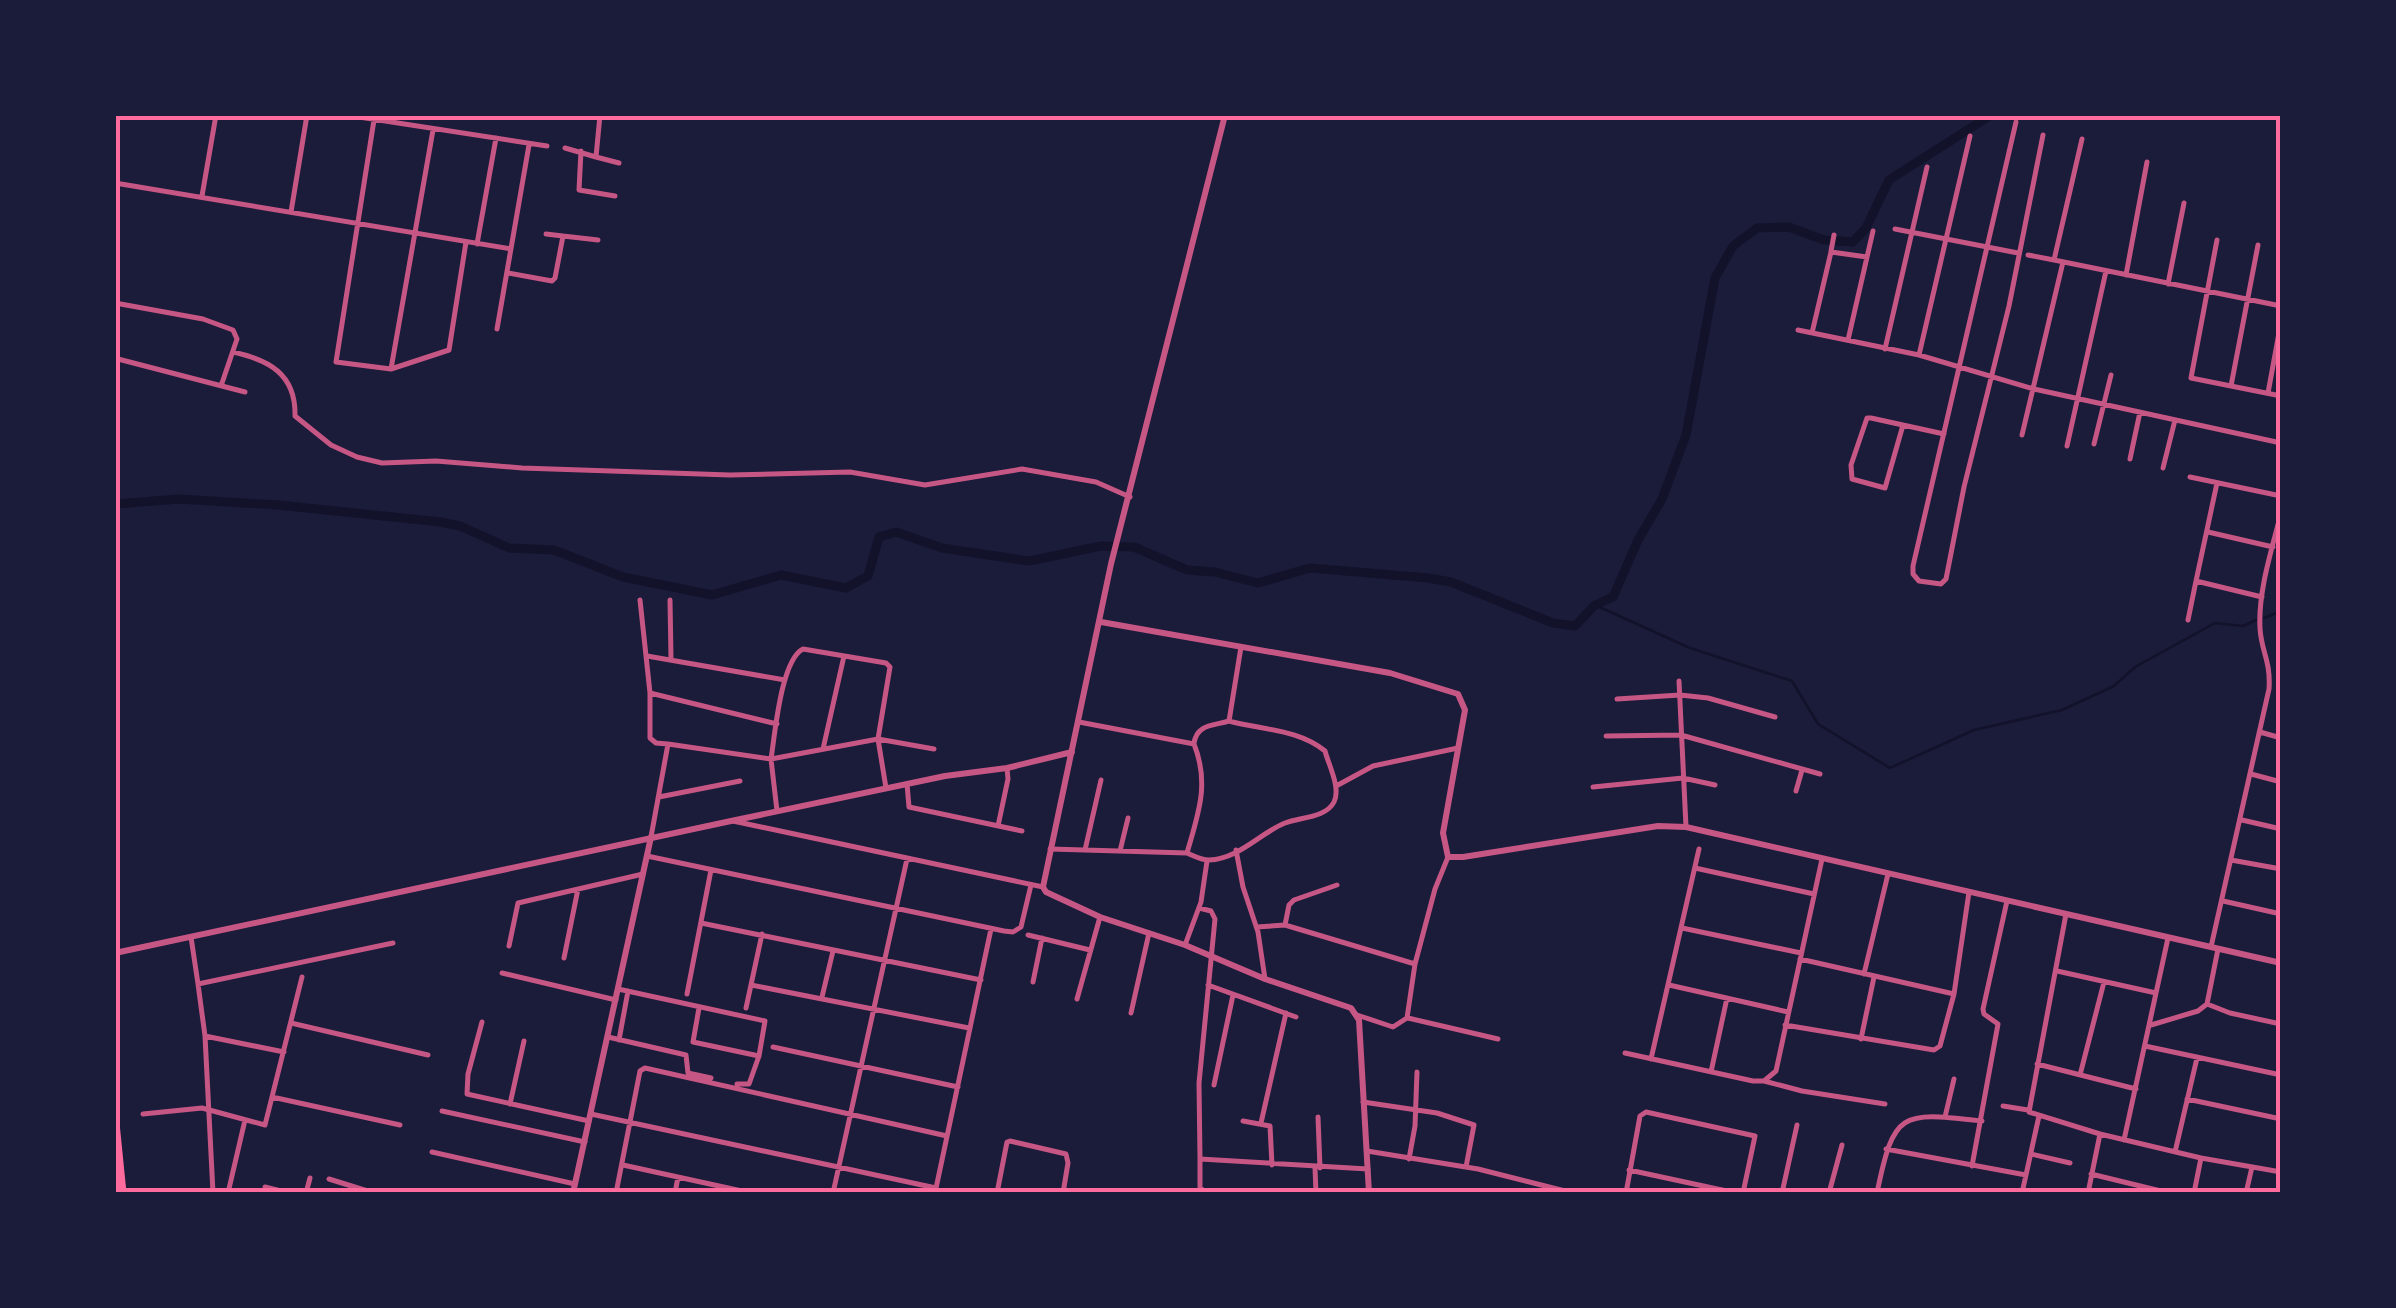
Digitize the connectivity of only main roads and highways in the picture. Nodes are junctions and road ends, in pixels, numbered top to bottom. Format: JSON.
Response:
{"nodes":[{"id":1,"x":115,"y":1123,"type":"edge"},
{"id":2,"x":122,"y":1193,"type":"edge"}],
"edges":[{"from":1,"to":2,"type":"highway"}]}
